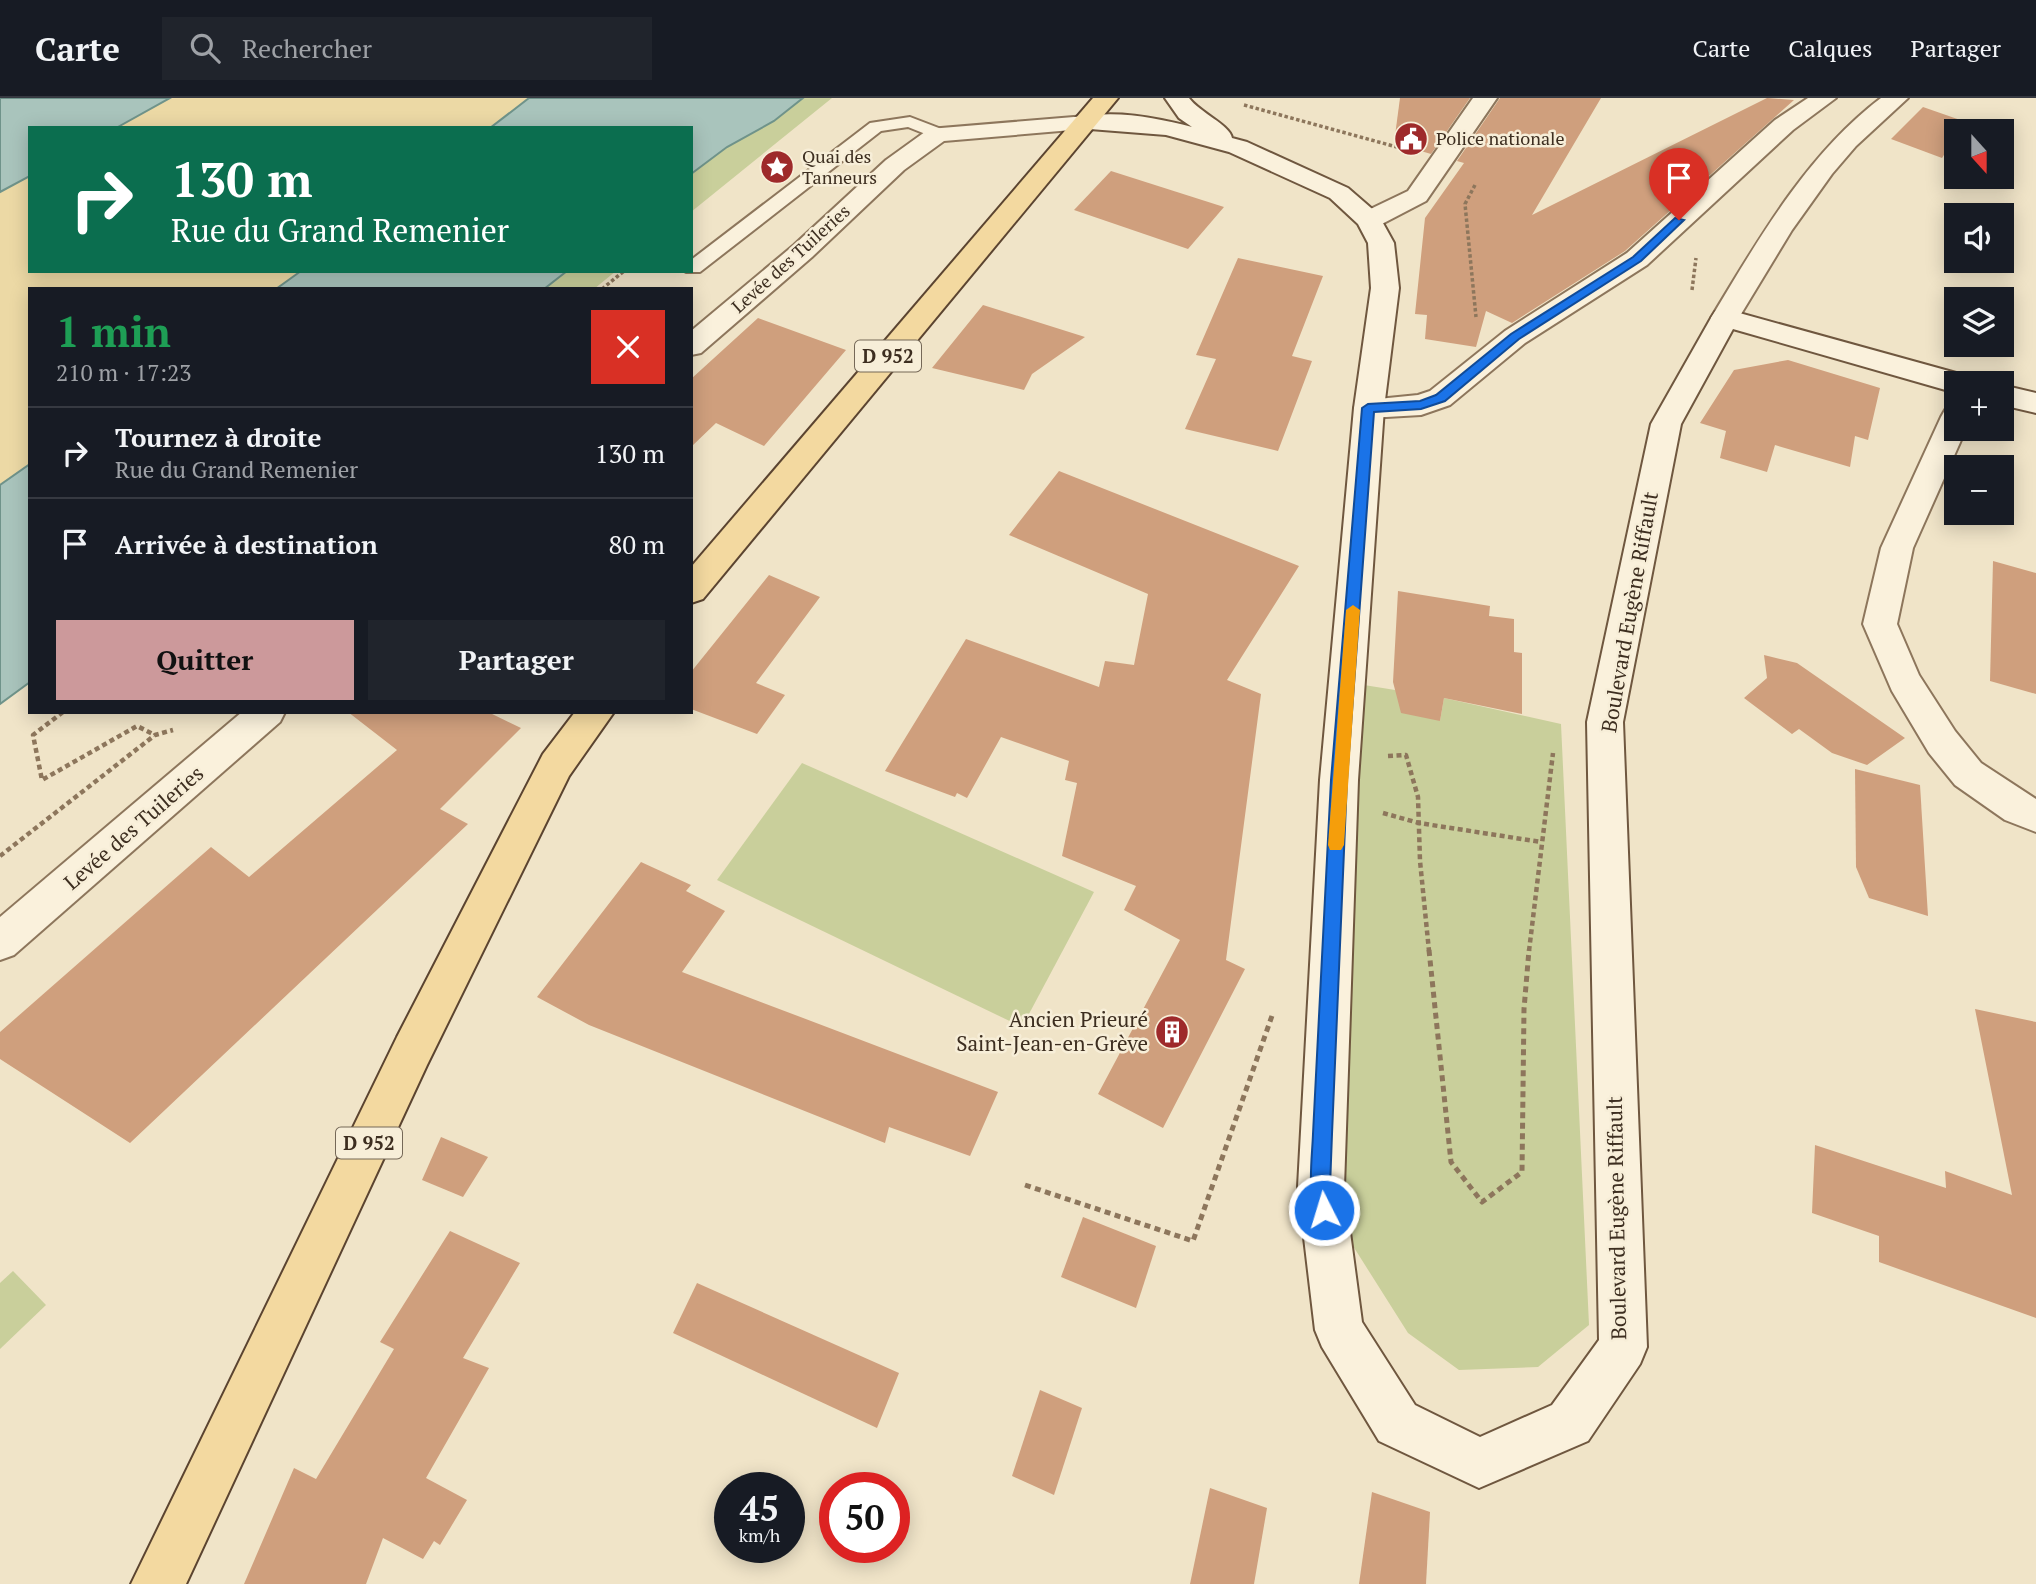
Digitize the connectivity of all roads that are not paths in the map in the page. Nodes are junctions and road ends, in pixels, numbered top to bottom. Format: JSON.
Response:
{"nodes":[{"id":1,"x":1106,"y":98,"type":"edge"},
{"id":2,"x":1177,"y":98,"type":"edge"},
{"id":3,"x":1485,"y":98,"type":"edge"},
{"id":4,"x":1824,"y":98,"type":"edge"},
{"id":5,"x":1896,"y":98,"type":"edge"},
{"id":6,"x":1086,"y":123,"type":"junction"},
{"id":7,"x":938,"y":134,"type":"junction"},
{"id":8,"x":1238,"y":147,"type":"junction"},
{"id":9,"x":1369,"y":219,"type":"junction"},
{"id":10,"x":693,"y":268,"type":"edge"},
{"id":11,"x":1725,"y":318,"type":"junction"},
{"id":12,"x":693,"y":344,"type":"edge"},
{"id":13,"x":1944,"y":379,"type":"edge"},
{"id":14,"x":2014,"y":398,"type":"edge"},
{"id":15,"x":2036,"y":403,"type":"edge"},
{"id":16,"x":1368,"y":408,"type":"junction"},
{"id":17,"x":1945,"y":441,"type":"edge"},
{"id":18,"x":693,"y":588,"type":"edge"},
{"id":19,"x":265,"y":714,"type":"edge"},
{"id":20,"x":594,"y":714,"type":"edge"},
{"id":21,"x":2036,"y":816,"type":"edge"},
{"id":22,"x":0,"y":942,"type":"edge"},
{"id":23,"x":158,"y":1584,"type":"edge"}],
"edges":[{"from":1,"to":6,"type":"main road","number":"D 952"},
{"from":2,"to":8,"type":"main road","name":"Boulevard Eugène Riffault"},
{"from":3,"to":9,"type":"main road"},
{"from":4,"to":16,"type":"main road"},
{"from":5,"to":11,"type":"main road","name":"Boulevard Eugène Riffault"},
{"from":6,"to":7,"type":"main road"},
{"from":6,"to":8,"type":"main road","name":"Boulevard Eugène Riffault"},
{"from":6,"to":18,"type":"main road","number":"D 952"},
{"from":7,"to":10,"type":"lane"},
{"from":7,"to":12,"type":"main road","name":"Levée des Tuileries"},
{"from":8,"to":9,"type":"main road","name":"Boulevard Eugène Riffault"},
{"from":9,"to":16,"type":"main road","name":"Boulevard Eugène Riffault"},
{"from":11,"to":13,"type":"main road"},
{"from":11,"to":16,"type":"main road","name":"Boulevard Eugène Riffault"},
{"from":14,"to":15,"type":"main road"},
{"from":17,"to":21,"type":"main road"},
{"from":19,"to":22,"type":"main road","name":"Levée des Tuileries"},
{"from":20,"to":23,"type":"main road","number":"D 952"}]}
